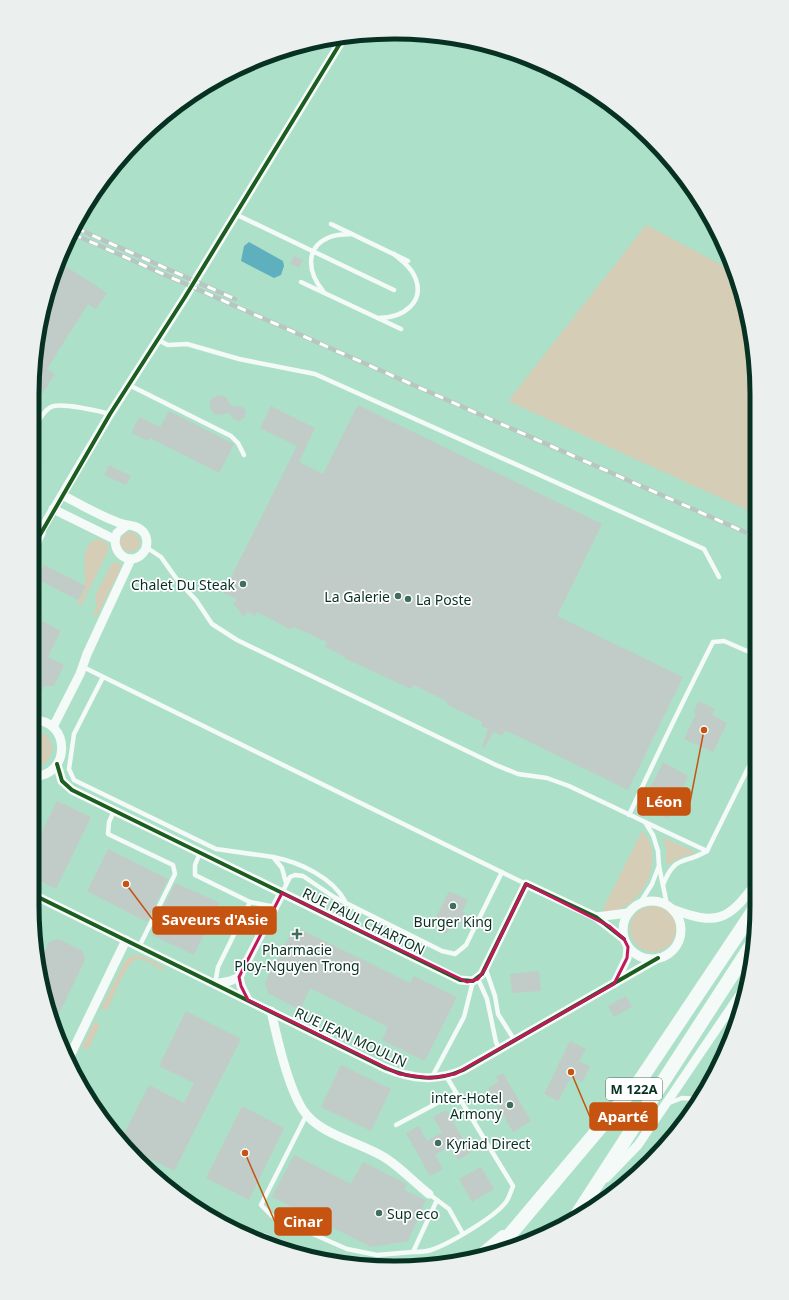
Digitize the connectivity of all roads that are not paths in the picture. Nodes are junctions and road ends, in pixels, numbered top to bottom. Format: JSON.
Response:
{"nodes":[{"id":1,"x":340,"y":43,"type":"edge"},
{"id":2,"x":235,"y":214,"type":"junction"},
{"id":3,"x":331,"y":224,"type":"dead end"},
{"id":4,"x":352,"y":234,"type":"junction"},
{"id":5,"x":314,"y":252,"type":"junction"},
{"id":6,"x":394,"y":254,"type":"junction"},
{"id":7,"x":408,"y":261,"type":"dead end"},
{"id":8,"x":301,"y":282,"type":"dead end"},
{"id":9,"x":394,"y":290,"type":"dead end"},
{"id":10,"x":325,"y":293,"type":"junction"},
{"id":11,"x":376,"y":318,"type":"junction"},
{"id":12,"x":401,"y":329,"type":"dead end"},
{"id":13,"x":158,"y":340,"type":"junction"},
{"id":14,"x":129,"y":385,"type":"junction"},
{"id":15,"x":110,"y":414,"type":"junction"},
{"id":16,"x":39,"y":421,"type":"edge"},
{"id":17,"x":244,"y":454,"type":"dead end"},
{"id":18,"x":62,"y":495,"type":"junction"},
{"id":19,"x":53,"y":509,"type":"junction"},
{"id":20,"x":126,"y":526,"type":"junction"},
{"id":21,"x":39,"y":530,"type":"edge"},
{"id":22,"x":114,"y":539,"type":"junction"},
{"id":23,"x":146,"y":547,"type":"junction"},
{"id":24,"x":131,"y":559,"type":"junction"},
{"id":25,"x":719,"y":577,"type":"dead end"},
{"id":26,"x":750,"y":652,"type":"edge"},
{"id":27,"x":83,"y":667,"type":"junction"},
{"id":28,"x":103,"y":677,"type":"junction"},
{"id":29,"x":39,"y":721,"type":"edge"},
{"id":30,"x":53,"y":727,"type":"junction"},
{"id":31,"x":57,"y":764,"type":"junction"},
{"id":32,"x":750,"y":764,"type":"edge"},
{"id":33,"x":39,"y":775,"type":"edge"},
{"id":34,"x":114,"y":811,"type":"junction"},
{"id":35,"x":629,"y":815,"type":"junction"},
{"id":36,"x":645,"y":822,"type":"junction"},
{"id":37,"x":707,"y":851,"type":"junction"},
{"id":38,"x":200,"y":853,"type":"junction"},
{"id":39,"x":273,"y":857,"type":"junction"},
{"id":40,"x":659,"y":866,"type":"junction"},
{"id":41,"x":502,"y":872,"type":"junction"},
{"id":42,"x":286,"y":883,"type":"junction"},
{"id":43,"x":526,"y":884,"type":"junction"},
{"id":44,"x":663,"y":885,"type":"junction"},
{"id":45,"x":750,"y":891,"type":"edge"},
{"id":46,"x":282,"y":893,"type":"junction"},
{"id":47,"x":39,"y":897,"type":"edge"},
{"id":48,"x":346,"y":901,"type":"junction"},
{"id":49,"x":250,"y":902,"type":"junction"},
{"id":50,"x":640,"y":903,"type":"junction"},
{"id":51,"x":275,"y":907,"type":"junction"},
{"id":52,"x":670,"y":907,"type":"junction"},
{"id":53,"x":628,"y":913,"type":"junction"},
{"id":54,"x":596,"y":917,"type":"junction"},
{"id":55,"x":750,"y":917,"type":"edge"},
{"id":56,"x":126,"y":940,"type":"junction"},
{"id":57,"x":626,"y":943,"type":"junction"},
{"id":58,"x":139,"y":947,"type":"junction"},
{"id":59,"x":747,"y":952,"type":"edge"},
{"id":60,"x":658,"y":958,"type":"junction"},
{"id":61,"x":486,"y":969,"type":"junction"},
{"id":62,"x":239,"y":977,"type":"junction"},
{"id":63,"x":475,"y":980,"type":"junction"},
{"id":64,"x":214,"y":984,"type":"junction"},
{"id":65,"x":614,"y":984,"type":"junction"},
{"id":66,"x":738,"y":997,"type":"edge"},
{"id":67,"x":248,"y":1000,"type":"junction"},
{"id":68,"x":271,"y":1011,"type":"junction"},
{"id":69,"x":515,"y":1041,"type":"junction"},
{"id":70,"x":500,"y":1050,"type":"junction"},
{"id":71,"x":71,"y":1053,"type":"edge"},
{"id":72,"x":446,"y":1076,"type":"junction"},
{"id":73,"x":431,"y":1078,"type":"junction"},
{"id":74,"x":456,"y":1093,"type":"junction"},
{"id":75,"x":693,"y":1099,"type":"edge"},
{"id":76,"x":665,"y":1104,"type":"junction"},
{"id":77,"x":307,"y":1114,"type":"junction"},
{"id":78,"x":396,"y":1125,"type":"dead end"},
{"id":79,"x":591,"y":1193,"type":"junction"},
{"id":80,"x":429,"y":1194,"type":"joint"},
{"id":81,"x":437,"y":1200,"type":"junction"},
{"id":82,"x":582,"y":1207,"type":"edge"},
{"id":83,"x":528,"y":1212,"type":"junction"},
{"id":84,"x":462,"y":1234,"type":"junction"},
{"id":85,"x":501,"y":1244,"type":"edge"},
{"id":86,"x":489,"y":1248,"type":"edge"},
{"id":87,"x":413,"y":1252,"type":"junction"}],
"edges":[{"from":1,"to":2,"type":"street"},
{"from":2,"to":5,"type":"lane"},
{"from":2,"to":13,"type":"street"},
{"from":3,"to":4,"type":"lane"},
{"from":4,"to":5,"type":"lane"},
{"from":4,"to":6,"type":"lane"},
{"from":5,"to":9,"type":"lane"},
{"from":5,"to":10,"type":"lane"},
{"from":6,"to":7,"type":"lane"},
{"from":6,"to":11,"type":"lane"},
{"from":8,"to":10,"type":"lane"},
{"from":10,"to":11,"type":"lane"},
{"from":11,"to":12,"type":"lane"},
{"from":13,"to":14,"type":"street"},
{"from":13,"to":25,"type":"lane"},
{"from":14,"to":15,"type":"street"},
{"from":14,"to":17,"type":"lane"},
{"from":15,"to":16,"type":"lane"},
{"from":15,"to":18,"type":"street"},
{"from":18,"to":19,"type":"street"},
{"from":18,"to":20,"type":"street"},
{"from":19,"to":21,"type":"street"},
{"from":19,"to":22,"type":"street"},
{"from":20,"to":22,"type":"street"},
{"from":20,"to":23,"type":"street"},
{"from":22,"to":24,"type":"street"},
{"from":23,"to":24,"type":"street"},
{"from":23,"to":35,"type":"lane"},
{"from":24,"to":27,"type":"street"},
{"from":26,"to":35,"type":"lane"},
{"from":27,"to":28,"type":"lane"},
{"from":27,"to":30,"type":"street"},
{"from":28,"to":39,"type":"lane"},
{"from":28,"to":41,"type":"lane"},
{"from":29,"to":30,"type":"street"},
{"from":30,"to":31,"type":"street"},
{"from":31,"to":33,"type":"street"},
{"from":31,"to":34,"type":"street","name":"RUE PAUL CHARTON"},
{"from":32,"to":37,"type":"lane"},
{"from":34,"to":38,"type":"street","name":"RUE PAUL CHARTON"},
{"from":34,"to":58,"type":"lane"},
{"from":35,"to":36,"type":"lane"},
{"from":36,"to":37,"type":"lane"},
{"from":36,"to":40,"type":"lane"},
{"from":37,"to":44,"type":"lane"},
{"from":38,"to":46,"type":"street","name":"RUE PAUL CHARTON"},
{"from":38,"to":49,"type":"lane"},
{"from":39,"to":42,"type":"lane"},
{"from":39,"to":48,"type":"lane"},
{"from":40,"to":44,"type":"lane"},
{"from":40,"to":50,"type":"lane"},
{"from":41,"to":43,"type":"lane"},
{"from":41,"to":48,"type":"lane"},
{"from":42,"to":46,"type":"lane"},
{"from":42,"to":48,"type":"lane"},
{"from":43,"to":54,"type":"street"},
{"from":43,"to":61,"type":"street"},
{"from":44,"to":52,"type":"lane"},
{"from":45,"to":52,"type":"street"},
{"from":46,"to":51,"type":"street"},
{"from":46,"to":63,"type":"street","name":"RUE PAUL CHARTON"},
{"from":47,"to":56,"type":"street","name":"RUE JEAN MOULIN"},
{"from":49,"to":51,"type":"lane"},
{"from":49,"to":64,"type":"lane"},
{"from":50,"to":52,"type":"street"},
{"from":50,"to":53,"type":"street"},
{"from":51,"to":62,"type":"street"},
{"from":52,"to":60,"type":"street"},
{"from":53,"to":54,"type":"street"},
{"from":53,"to":57,"type":"street"},
{"from":54,"to":57,"type":"street"},
{"from":55,"to":83,"type":"main road","number":"M 122A"},
{"from":56,"to":58,"type":"street","name":"RUE JEAN MOULIN"},
{"from":56,"to":71,"type":"street"},
{"from":57,"to":60,"type":"street"},
{"from":57,"to":65,"type":"street"},
{"from":58,"to":64,"type":"street","name":"RUE JEAN MOULIN"},
{"from":59,"to":79,"type":"main road","number":"M 122A"},
{"from":60,"to":65,"type":"street","name":"RUE JEAN MOULIN"},
{"from":61,"to":63,"type":"street"},
{"from":61,"to":69,"type":"lane"},
{"from":62,"to":64,"type":"street"},
{"from":62,"to":67,"type":"street"},
{"from":63,"to":70,"type":"lane"},
{"from":63,"to":73,"type":"lane"},
{"from":64,"to":67,"type":"street","name":"RUE JEAN MOULIN"},
{"from":65,"to":69,"type":"street","name":"RUE JEAN MOULIN"},
{"from":66,"to":76,"type":"street"},
{"from":67,"to":68,"type":"street","name":"RUE JEAN MOULIN"},
{"from":68,"to":73,"type":"street","name":"RUE JEAN MOULIN"},
{"from":68,"to":77,"type":"street"},
{"from":69,"to":70,"type":"street","name":"RUE JEAN MOULIN"},
{"from":70,"to":72,"type":"street","name":"RUE JEAN MOULIN"},
{"from":72,"to":73,"type":"street","name":"RUE JEAN MOULIN"},
{"from":72,"to":74,"type":"lane"},
{"from":74,"to":78,"type":"lane"},
{"from":74,"to":84,"type":"lane"},
{"from":75,"to":76,"type":"lane"},
{"from":76,"to":79,"type":"street"},
{"from":77,"to":80,"type":"street"},
{"from":77,"to":87,"type":"lane"},
{"from":79,"to":82,"type":"main road","number":"M 122A"},
{"from":80,"to":81,"type":"lane"},
{"from":81,"to":84,"type":"lane"},
{"from":81,"to":87,"type":"lane"},
{"from":83,"to":85,"type":"main road","number":"M 122A"},
{"from":83,"to":86,"type":"main road"},
{"from":84,"to":87,"type":"lane"}]}
